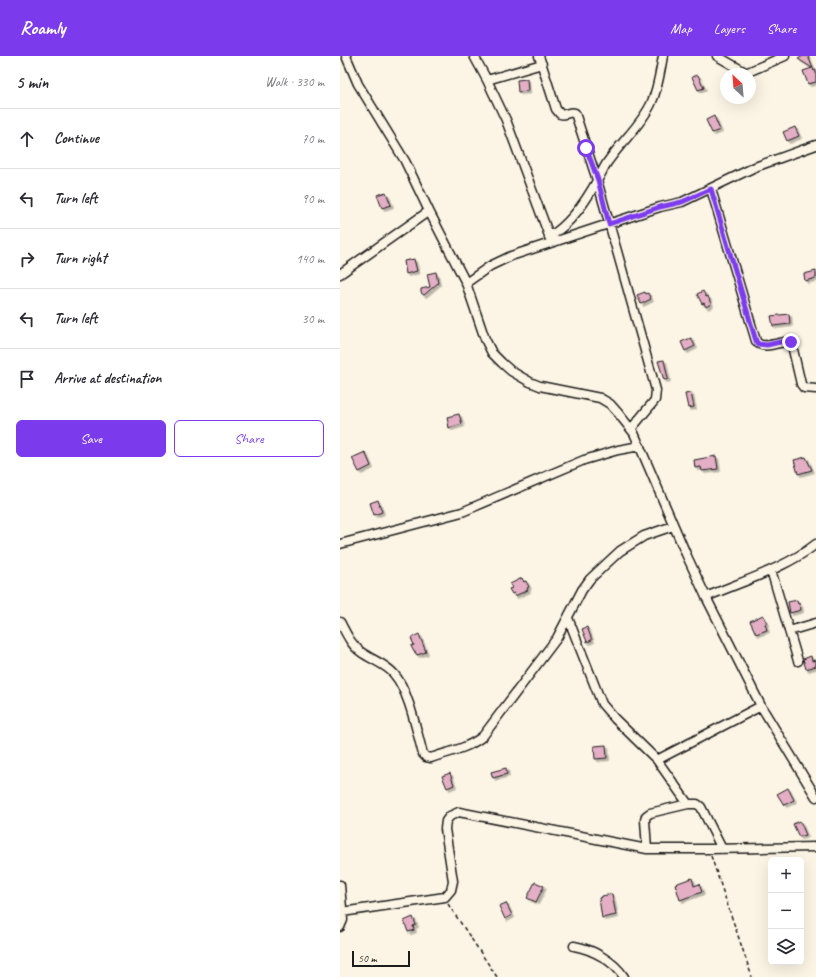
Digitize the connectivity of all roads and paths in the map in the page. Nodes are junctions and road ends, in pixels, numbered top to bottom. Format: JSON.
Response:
{"nodes":[{"id":1,"x":346,"y":56,"type":"edge"},
{"id":2,"x":474,"y":56,"type":"edge"},
{"id":3,"x":663,"y":56,"type":"edge"},
{"id":4,"x":717,"y":56,"type":"edge"},
{"id":5,"x":785,"y":56,"type":"edge"},
{"id":6,"x":541,"y":60,"type":"edge"},
{"id":7,"x":487,"y":80,"type":"junction"},
{"id":8,"x":816,"y":145,"type":"edge"},
{"id":9,"x":598,"y":180,"type":"junction"},
{"id":10,"x":711,"y":189,"type":"junction"},
{"id":11,"x":429,"y":210,"type":"junction"},
{"id":12,"x":609,"y":224,"type":"junction"},
{"id":13,"x":550,"y":240,"type":"junction"},
{"id":14,"x":340,"y":274,"type":"edge"},
{"id":15,"x":466,"y":283,"type":"junction"},
{"id":16,"x":816,"y":389,"type":"edge"},
{"id":17,"x":631,"y":429,"type":"junction"},
{"id":18,"x":640,"y":446,"type":"junction"},
{"id":19,"x":673,"y":526,"type":"junction"},
{"id":20,"x":340,"y":544,"type":"edge"},
{"id":21,"x":816,"y":544,"type":"edge"},
{"id":22,"x":771,"y":570,"type":"junction"},
{"id":23,"x":706,"y":597,"type":"junction"},
{"id":24,"x":568,"y":618,"type":"junction"},
{"id":25,"x":340,"y":622,"type":"edge"},
{"id":26,"x":816,"y":623,"type":"edge"},
{"id":27,"x":789,"y":631,"type":"junction"},
{"id":28,"x":798,"y":661,"type":"dead end"},
{"id":29,"x":761,"y":706,"type":"junction"},
{"id":30,"x":657,"y":760,"type":"junction"},
{"id":31,"x":816,"y":796,"type":"edge"},
{"id":32,"x":688,"y":804,"type":"junction"},
{"id":33,"x":816,"y":846,"type":"edge"},
{"id":34,"x":647,"y":849,"type":"junction"},
{"id":35,"x":709,"y":849,"type":"junction"},
{"id":36,"x":722,"y":849,"type":"junction"},
{"id":37,"x":340,"y":885,"type":"edge"},
{"id":38,"x":445,"y":897,"type":"junction"},
{"id":39,"x":342,"y":912,"type":"junction"},
{"id":40,"x":340,"y":927,"type":"edge"},
{"id":41,"x":574,"y":946,"type":"dead end"},
{"id":42,"x":497,"y":977,"type":"edge"},
{"id":43,"x":624,"y":977,"type":"edge"},
{"id":44,"x":752,"y":977,"type":"edge"}],
"edges":[{"from":1,"to":11,"type":"street"},
{"from":2,"to":7,"type":"street"},
{"from":3,"to":9,"type":"street"},
{"from":4,"to":5,"type":"street"},
{"from":6,"to":7,"type":"street"},
{"from":6,"to":9,"type":"street"},
{"from":7,"to":13,"type":"street"},
{"from":8,"to":10,"type":"street"},
{"from":9,"to":12,"type":"street"},
{"from":9,"to":13,"type":"street"},
{"from":10,"to":12,"type":"street"},
{"from":10,"to":16,"type":"street"},
{"from":11,"to":14,"type":"street"},
{"from":11,"to":15,"type":"street"},
{"from":12,"to":13,"type":"street"},
{"from":12,"to":17,"type":"street"},
{"from":13,"to":15,"type":"street"},
{"from":15,"to":17,"type":"street"},
{"from":17,"to":18,"type":"street"},
{"from":18,"to":19,"type":"street"},
{"from":18,"to":20,"type":"street"},
{"from":19,"to":23,"type":"street"},
{"from":19,"to":24,"type":"street"},
{"from":21,"to":22,"type":"street"},
{"from":22,"to":23,"type":"street"},
{"from":22,"to":27,"type":"street"},
{"from":23,"to":29,"type":"street"},
{"from":24,"to":25,"type":"street"},
{"from":24,"to":30,"type":"street"},
{"from":26,"to":27,"type":"street"},
{"from":27,"to":28,"type":"street"},
{"from":29,"to":30,"type":"street"},
{"from":29,"to":31,"type":"street"},
{"from":30,"to":32,"type":"street"},
{"from":32,"to":34,"type":"street"},
{"from":32,"to":36,"type":"street"},
{"from":33,"to":36,"type":"street"},
{"from":34,"to":35,"type":"street"},
{"from":34,"to":38,"type":"street"},
{"from":35,"to":36,"type":"street"},
{"from":35,"to":44,"type":"path"},
{"from":37,"to":39,"type":"street"},
{"from":38,"to":39,"type":"street"},
{"from":38,"to":42,"type":"path"},
{"from":39,"to":40,"type":"street"},
{"from":41,"to":43,"type":"street"}]}
